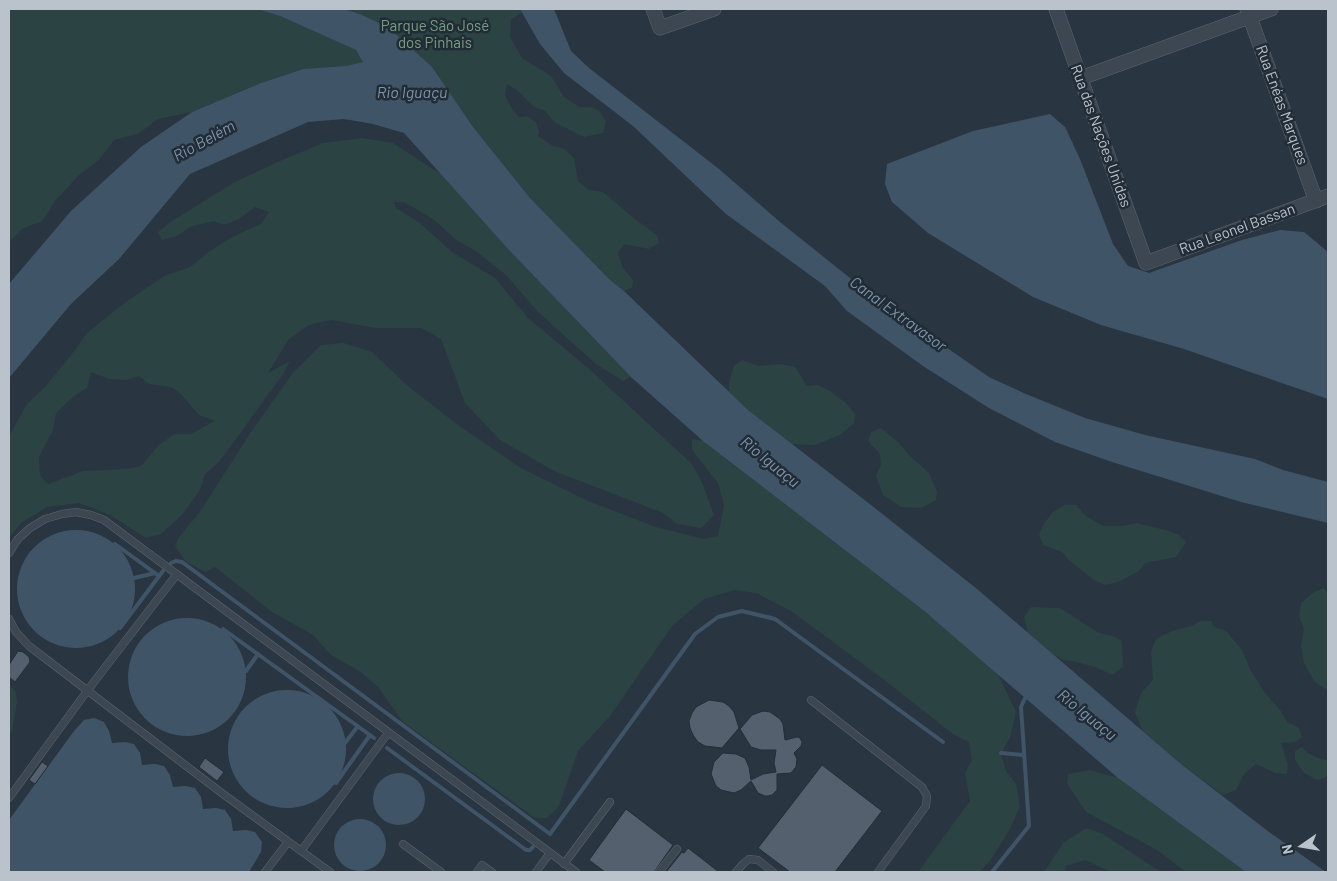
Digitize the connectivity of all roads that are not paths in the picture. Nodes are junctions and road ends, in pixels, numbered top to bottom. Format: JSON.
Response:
{"nodes":[{"id":1,"x":653,"y":9,"type":"edge"},
{"id":2,"x":714,"y":9,"type":"edge"},
{"id":3,"x":1056,"y":9,"type":"edge"},
{"id":4,"x":1271,"y":9,"type":"edge"},
{"id":5,"x":1248,"y":13,"type":"edge"},
{"id":6,"x":1081,"y":78,"type":"junction"},
{"id":7,"x":1322,"y":198,"type":"edge"},
{"id":8,"x":1146,"y":263,"type":"joint"},
{"id":9,"x":9,"y":553,"type":"edge"},
{"id":10,"x":176,"y":574,"type":"junction"},
{"id":11,"x":9,"y":619,"type":"edge"},
{"id":12,"x":87,"y":691,"type":"junction"},
{"id":13,"x":811,"y":700,"type":"dead end"},
{"id":14,"x":388,"y":733,"type":"junction"},
{"id":15,"x":9,"y":798,"type":"edge"},
{"id":16,"x":610,"y":802,"type":"dead end"},
{"id":17,"x":288,"y":842,"type":"junction"},
{"id":18,"x":403,"y":844,"type":"dead end"},
{"id":19,"x":677,"y":849,"type":"dead end"},
{"id":20,"x":301,"y":850,"type":"junction"},
{"id":21,"x":550,"y":853,"type":"junction"},
{"id":22,"x":564,"y":864,"type":"junction"},
{"id":23,"x":265,"y":872,"type":"edge"},
{"id":24,"x":330,"y":872,"type":"edge"},
{"id":25,"x":441,"y":872,"type":"edge"},
{"id":26,"x":477,"y":872,"type":"edge"},
{"id":27,"x":492,"y":872,"type":"edge"},
{"id":28,"x":536,"y":872,"type":"edge"},
{"id":29,"x":576,"y":872,"type":"edge"},
{"id":30,"x":659,"y":872,"type":"edge"},
{"id":31,"x":736,"y":872,"type":"edge"},
{"id":32,"x":773,"y":872,"type":"edge"},
{"id":33,"x":878,"y":872,"type":"edge"}],
"edges":[{"from":1,"to":2,"type":"street"},
{"from":3,"to":6,"type":"street","name":"Rua das Nações Unidas"},
{"from":4,"to":5,"type":"street"},
{"from":5,"to":6,"type":"street"},
{"from":5,"to":7,"type":"street","name":"Rua Enéas Marques"},
{"from":6,"to":8,"type":"street","name":"Rua das Nações Unidas"},
{"from":7,"to":8,"type":"street","name":"Rua Leonel Bassan"},
{"from":9,"to":10,"type":"lane"},
{"from":10,"to":12,"type":"lane"},
{"from":10,"to":14,"type":"lane"},
{"from":11,"to":12,"type":"lane"},
{"from":12,"to":15,"type":"lane"},
{"from":12,"to":17,"type":"lane"},
{"from":13,"to":33,"type":"lane"},
{"from":14,"to":20,"type":"lane"},
{"from":14,"to":21,"type":"lane"},
{"from":16,"to":22,"type":"lane"},
{"from":17,"to":20,"type":"lane"},
{"from":17,"to":23,"type":"lane"},
{"from":18,"to":25,"type":"lane"},
{"from":19,"to":30,"type":"lane"},
{"from":20,"to":24,"type":"lane"},
{"from":21,"to":22,"type":"lane"},
{"from":21,"to":28,"type":"lane"},
{"from":22,"to":29,"type":"lane"},
{"from":26,"to":27,"type":"lane"},
{"from":31,"to":32,"type":"lane"}]}
